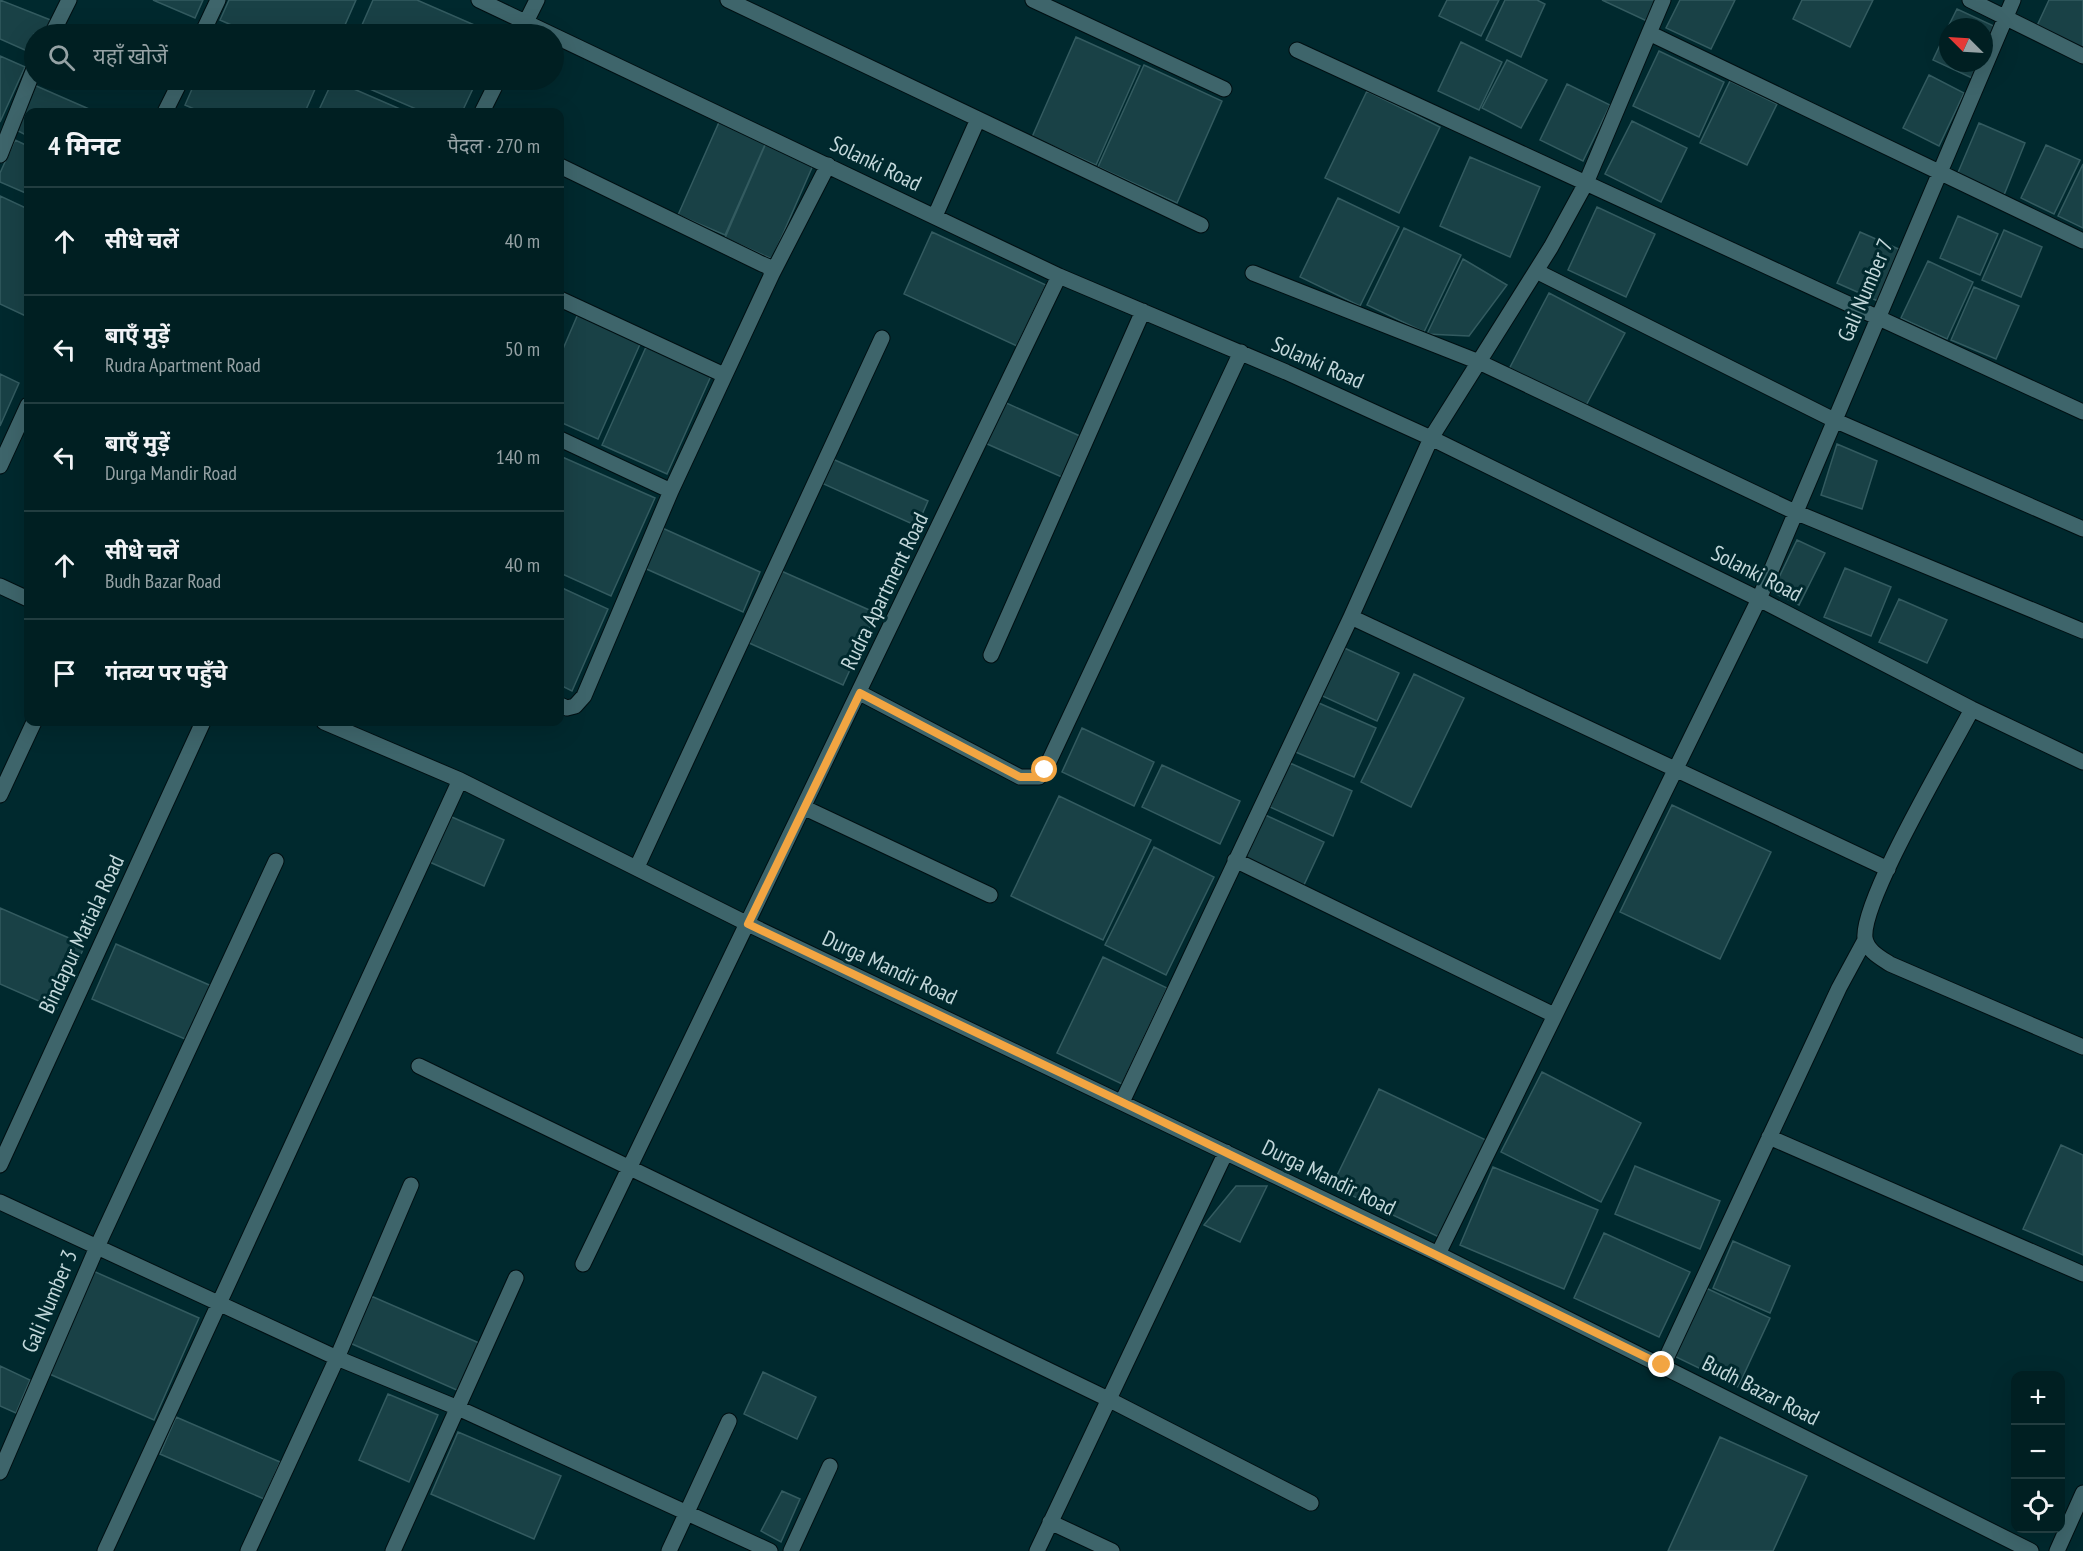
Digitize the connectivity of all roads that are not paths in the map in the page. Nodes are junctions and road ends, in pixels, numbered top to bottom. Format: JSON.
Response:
{"nodes":[{"id":1,"x":69,"y":0,"type":"edge"},
{"id":2,"x":218,"y":0,"type":"edge"},
{"id":3,"x":479,"y":0,"type":"edge"},
{"id":4,"x":537,"y":0,"type":"edge"},
{"id":5,"x":728,"y":0,"type":"edge"},
{"id":6,"x":1033,"y":0,"type":"edge"},
{"id":7,"x":1663,"y":0,"type":"edge"},
{"id":8,"x":1970,"y":0,"type":"edge"},
{"id":9,"x":2013,"y":0,"type":"edge"},
{"id":10,"x":2005,"y":17,"type":"junction"},
{"id":11,"x":57,"y":24,"type":"edge"},
{"id":12,"x":207,"y":24,"type":"edge"},
{"id":13,"x":518,"y":24,"type":"edge"},
{"id":14,"x":526,"y":24,"type":"edge"},
{"id":15,"x":1649,"y":33,"type":"junction"},
{"id":16,"x":564,"y":46,"type":"edge"},
{"id":17,"x":1297,"y":50,"type":"dead end"},
{"id":18,"x":2083,"y":56,"type":"edge"},
{"id":19,"x":1224,"y":89,"type":"dead end"},
{"id":20,"x":26,"y":90,"type":"edge"},
{"id":21,"x":176,"y":90,"type":"edge"},
{"id":22,"x":493,"y":90,"type":"edge"},
{"id":23,"x":167,"y":108,"type":"edge"},
{"id":24,"x":484,"y":108,"type":"edge"},
{"id":25,"x":978,"y":119,"type":"junction"},
{"id":26,"x":0,"y":155,"type":"edge"},
{"id":27,"x":828,"y":165,"type":"junction"},
{"id":28,"x":564,"y":168,"type":"edge"},
{"id":29,"x":1940,"y":174,"type":"junction"},
{"id":30,"x":1586,"y":183,"type":"junction"},
{"id":31,"x":935,"y":216,"type":"junction"},
{"id":32,"x":1201,"y":225,"type":"dead end"},
{"id":33,"x":2083,"y":241,"type":"edge"},
{"id":34,"x":1536,"y":270,"type":"junction"},
{"id":35,"x":1253,"y":273,"type":"dead end"},
{"id":36,"x":772,"y":274,"type":"junction"},
{"id":37,"x":1059,"y":276,"type":"junction"},
{"id":38,"x":564,"y":301,"type":"edge"},
{"id":39,"x":1143,"y":311,"type":"junction"},
{"id":40,"x":1877,"y":318,"type":"junction"},
{"id":41,"x":882,"y":338,"type":"dead end"},
{"id":42,"x":1241,"y":352,"type":"junction"},
{"id":43,"x":1479,"y":362,"type":"junction"},
{"id":44,"x":724,"y":375,"type":"junction"},
{"id":45,"x":2083,"y":412,"type":"edge"},
{"id":46,"x":24,"y":414,"type":"edge"},
{"id":47,"x":1834,"y":420,"type":"junction"},
{"id":48,"x":1431,"y":438,"type":"junction"},
{"id":49,"x":564,"y":441,"type":"edge"},
{"id":50,"x":0,"y":466,"type":"edge"},
{"id":51,"x":671,"y":491,"type":"junction"},
{"id":52,"x":1795,"y":512,"type":"junction"},
{"id":53,"x":2083,"y":529,"type":"edge"},
{"id":54,"x":0,"y":585,"type":"edge"},
{"id":55,"x":24,"y":597,"type":"edge"},
{"id":56,"x":1759,"y":598,"type":"junction"},
{"id":57,"x":1351,"y":617,"type":"junction"},
{"id":58,"x":2083,"y":631,"type":"edge"},
{"id":59,"x":991,"y":655,"type":"dead end"},
{"id":60,"x":860,"y":693,"type":"junction"},
{"id":61,"x":564,"y":707,"type":"edge"},
{"id":62,"x":1972,"y":709,"type":"junction"},
{"id":63,"x":32,"y":726,"type":"edge"},
{"id":64,"x":201,"y":726,"type":"edge"},
{"id":65,"x":333,"y":726,"type":"edge"},
{"id":66,"x":2083,"y":762,"type":"edge"},
{"id":67,"x":1674,"y":770,"type":"junction"},
{"id":68,"x":460,"y":780,"type":"junction"},
{"id":69,"x":0,"y":795,"type":"edge"},
{"id":70,"x":805,"y":808,"type":"junction"},
{"id":71,"x":1235,"y":860,"type":"junction"},
{"id":72,"x":276,"y":861,"type":"dead end"},
{"id":73,"x":637,"y":867,"type":"junction"},
{"id":74,"x":1888,"y":869,"type":"junction"},
{"id":75,"x":990,"y":895,"type":"dead end"},
{"id":76,"x":748,"y":924,"type":"junction"},
{"id":77,"x":1865,"y":940,"type":"junction"},
{"id":78,"x":1554,"y":1015,"type":"junction"},
{"id":79,"x":2083,"y":1047,"type":"edge"},
{"id":80,"x":419,"y":1066,"type":"dead end"},
{"id":81,"x":1122,"y":1102,"type":"junction"},
{"id":82,"x":1769,"y":1137,"type":"junction"},
{"id":83,"x":1226,"y":1152,"type":"junction"},
{"id":84,"x":0,"y":1165,"type":"edge"},
{"id":85,"x":630,"y":1170,"type":"junction"},
{"id":86,"x":411,"y":1185,"type":"dead end"},
{"id":87,"x":0,"y":1202,"type":"edge"},
{"id":88,"x":97,"y":1247,"type":"junction"},
{"id":89,"x":1438,"y":1254,"type":"junction"},
{"id":90,"x":583,"y":1264,"type":"dead end"},
{"id":91,"x":2083,"y":1274,"type":"edge"},
{"id":92,"x":516,"y":1278,"type":"dead end"},
{"id":93,"x":219,"y":1302,"type":"junction"},
{"id":94,"x":338,"y":1358,"type":"junction"},
{"id":95,"x":1662,"y":1365,"type":"junction"},
{"id":96,"x":1108,"y":1399,"type":"junction"},
{"id":97,"x":458,"y":1408,"type":"junction"},
{"id":98,"x":729,"y":1421,"type":"dead end"},
{"id":99,"x":830,"y":1466,"type":"dead end"},
{"id":100,"x":0,"y":1472,"type":"edge"},
{"id":101,"x":2083,"y":1493,"type":"edge"},
{"id":102,"x":1311,"y":1503,"type":"dead end"},
{"id":103,"x":687,"y":1511,"type":"junction"},
{"id":104,"x":1050,"y":1522,"type":"junction"},
{"id":105,"x":105,"y":1551,"type":"edge"},
{"id":106,"x":248,"y":1551,"type":"edge"},
{"id":107,"x":393,"y":1551,"type":"edge"},
{"id":108,"x":669,"y":1551,"type":"edge"},
{"id":109,"x":770,"y":1551,"type":"edge"},
{"id":110,"x":791,"y":1551,"type":"edge"},
{"id":111,"x":1036,"y":1551,"type":"edge"},
{"id":112,"x":1112,"y":1551,"type":"edge"},
{"id":113,"x":2031,"y":1551,"type":"edge"},
{"id":114,"x":2056,"y":1551,"type":"edge"}],
"edges":[{"from":1,"to":11,"type":"street"},
{"from":2,"to":12,"type":"street"},
{"from":3,"to":13,"type":"street","name":"Solanki Road"},
{"from":4,"to":14,"type":"street"},
{"from":5,"to":25,"type":"street"},
{"from":6,"to":19,"type":"street"},
{"from":7,"to":15,"type":"street"},
{"from":8,"to":10,"type":"street"},
{"from":9,"to":10,"type":"street","name":"Gali Number 7"},
{"from":10,"to":18,"type":"street"},
{"from":10,"to":29,"type":"street","name":"Gali Number 7"},
{"from":15,"to":29,"type":"street"},
{"from":15,"to":30,"type":"street"},
{"from":16,"to":27,"type":"street","name":"Solanki Road"},
{"from":17,"to":30,"type":"street"},
{"from":20,"to":26,"type":"street"},
{"from":21,"to":23,"type":"street"},
{"from":22,"to":24,"type":"street"},
{"from":25,"to":31,"type":"street"},
{"from":25,"to":32,"type":"street"},
{"from":27,"to":31,"type":"street","name":"Solanki Road"},
{"from":27,"to":36,"type":"street"},
{"from":28,"to":36,"type":"street"},
{"from":29,"to":33,"type":"street"},
{"from":29,"to":40,"type":"street","name":"Gali Number 7"},
{"from":30,"to":34,"type":"street"},
{"from":30,"to":40,"type":"street"},
{"from":31,"to":37,"type":"street","name":"Solanki Road"},
{"from":34,"to":43,"type":"street"},
{"from":34,"to":47,"type":"street"},
{"from":35,"to":43,"type":"street"},
{"from":36,"to":44,"type":"street"},
{"from":37,"to":39,"type":"street","name":"Solanki Road"},
{"from":37,"to":60,"type":"street","name":"Rudra Apartment Road"},
{"from":38,"to":44,"type":"street"},
{"from":39,"to":42,"type":"street","name":"Solanki Road"},
{"from":39,"to":59,"type":"street"},
{"from":40,"to":45,"type":"street"},
{"from":40,"to":47,"type":"street","name":"Gali Number 7"},
{"from":41,"to":73,"type":"street"},
{"from":42,"to":48,"type":"street","name":"Solanki Road"},
{"from":42,"to":60,"type":"street"},
{"from":43,"to":48,"type":"street"},
{"from":43,"to":52,"type":"street"},
{"from":44,"to":51,"type":"street"},
{"from":46,"to":50,"type":"street"},
{"from":47,"to":52,"type":"street","name":"Gali Number 7"},
{"from":47,"to":53,"type":"street"},
{"from":48,"to":56,"type":"street","name":"Solanki Road"},
{"from":48,"to":57,"type":"street"},
{"from":49,"to":51,"type":"street"},
{"from":51,"to":61,"type":"street"},
{"from":52,"to":56,"type":"street","name":"Gali Number 7"},
{"from":52,"to":58,"type":"street"},
{"from":54,"to":55,"type":"street"},
{"from":56,"to":62,"type":"street","name":"Solanki Road"},
{"from":56,"to":67,"type":"street","name":"Gali Number 7"},
{"from":57,"to":67,"type":"street"},
{"from":57,"to":71,"type":"street"},
{"from":60,"to":70,"type":"street","name":"Rudra Apartment Road"},
{"from":62,"to":66,"type":"street","name":"Solanki Road"},
{"from":62,"to":74,"type":"street"},
{"from":63,"to":69,"type":"street"},
{"from":64,"to":84,"type":"street","name":"Bindapur Matiala Road"},
{"from":65,"to":68,"type":"street","name":"Durga Mandir Road"},
{"from":67,"to":74,"type":"street"},
{"from":67,"to":78,"type":"street","name":"Gali Number 7"},
{"from":68,"to":73,"type":"street","name":"Durga Mandir Road"},
{"from":68,"to":93,"type":"street"},
{"from":70,"to":75,"type":"street"},
{"from":70,"to":76,"type":"street","name":"Rudra Apartment Road"},
{"from":71,"to":78,"type":"street"},
{"from":71,"to":81,"type":"street"},
{"from":72,"to":88,"type":"street","name":"Gali Number 3"},
{"from":73,"to":76,"type":"street","name":"Durga Mandir Road"},
{"from":74,"to":77,"type":"street"},
{"from":76,"to":81,"type":"street","name":"Durga Mandir Road"},
{"from":76,"to":85,"type":"street","name":"Rudra Apartment Road"},
{"from":77,"to":79,"type":"street"},
{"from":77,"to":82,"type":"street"},
{"from":78,"to":89,"type":"street","name":"Gali Number 7"},
{"from":80,"to":85,"type":"street"},
{"from":81,"to":83,"type":"street","name":"Durga Mandir Road"},
{"from":82,"to":91,"type":"street"},
{"from":82,"to":95,"type":"street"},
{"from":83,"to":89,"type":"street","name":"Durga Mandir Road"},
{"from":83,"to":96,"type":"street"},
{"from":85,"to":90,"type":"street","name":"Rudra Apartment Road"},
{"from":85,"to":96,"type":"street"},
{"from":86,"to":94,"type":"street"},
{"from":87,"to":88,"type":"street"},
{"from":88,"to":93,"type":"street"},
{"from":88,"to":100,"type":"street","name":"Gali Number 3"},
{"from":89,"to":95,"type":"street","name":"Budh Bazar Road"},
{"from":92,"to":97,"type":"street"},
{"from":93,"to":94,"type":"street"},
{"from":93,"to":105,"type":"street"},
{"from":94,"to":97,"type":"street"},
{"from":94,"to":106,"type":"street"},
{"from":95,"to":113,"type":"street","name":"Budh Bazar Road"},
{"from":96,"to":102,"type":"street"},
{"from":96,"to":104,"type":"street"},
{"from":97,"to":103,"type":"street"},
{"from":97,"to":107,"type":"street"},
{"from":98,"to":103,"type":"street"},
{"from":99,"to":110,"type":"street"},
{"from":101,"to":114,"type":"street"},
{"from":103,"to":108,"type":"street"},
{"from":103,"to":109,"type":"street"},
{"from":104,"to":111,"type":"street"},
{"from":104,"to":112,"type":"street"}]}
